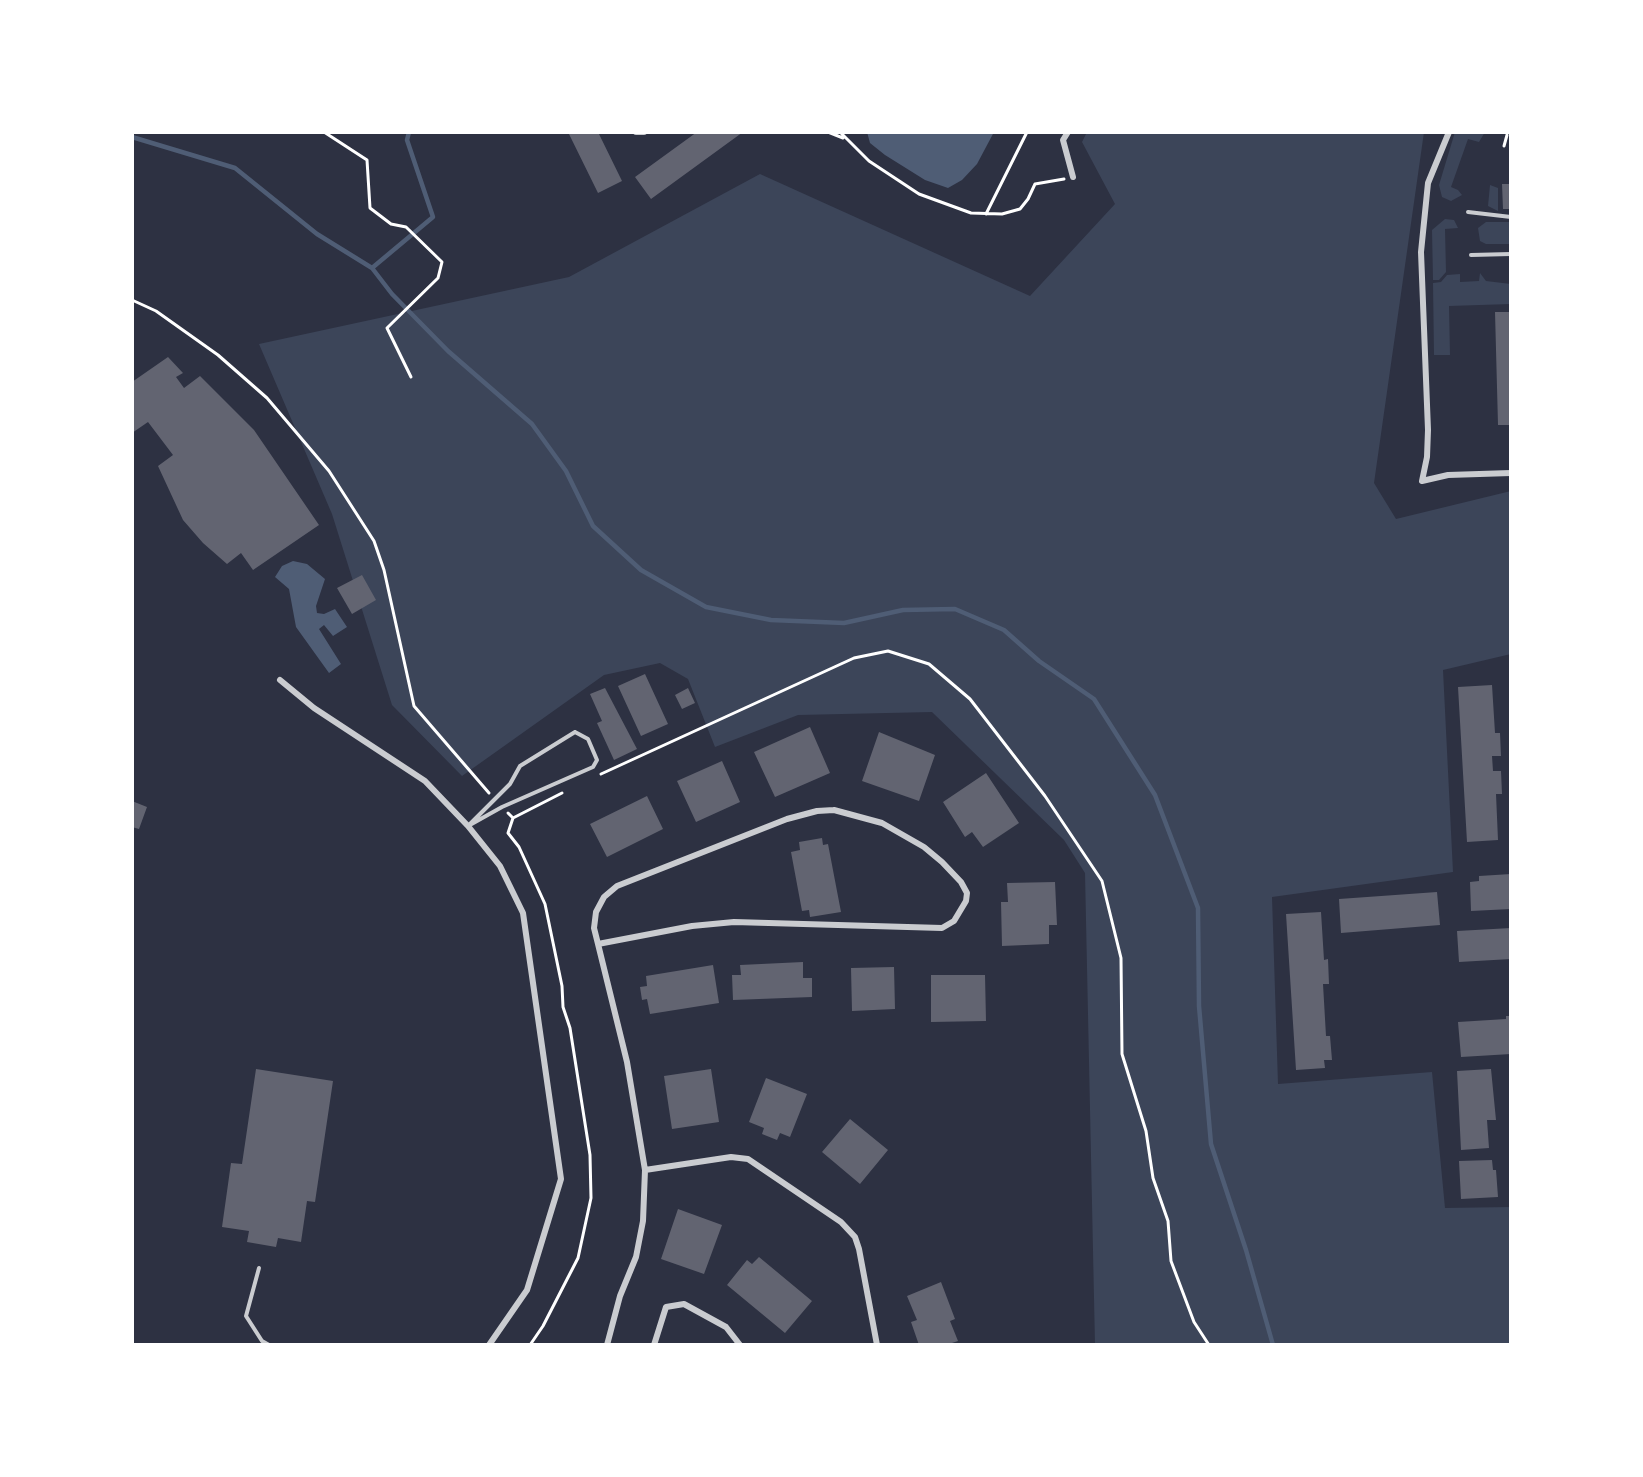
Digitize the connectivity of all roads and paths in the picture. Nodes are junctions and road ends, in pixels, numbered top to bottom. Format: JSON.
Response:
{"nodes":[{"id":1,"x":324,"y":132,"type":"edge"},
{"id":2,"x":636,"y":132,"type":"edge"},
{"id":3,"x":644,"y":132,"type":"edge"},
{"id":4,"x":828,"y":132,"type":"edge"},
{"id":5,"x":840,"y":132,"type":"edge"},
{"id":6,"x":1027,"y":132,"type":"edge"},
{"id":7,"x":1068,"y":132,"type":"edge"},
{"id":8,"x":1449,"y":132,"type":"edge"},
{"id":9,"x":1507,"y":135,"type":"dead end"},
{"id":10,"x":844,"y":138,"type":"junction"},
{"id":11,"x":1504,"y":146,"type":"dead end"},
{"id":12,"x":1073,"y":177,"type":"joint"},
{"id":13,"x":1468,"y":212,"type":"dead end"},
{"id":14,"x":986,"y":214,"type":"junction"},
{"id":15,"x":1511,"y":217,"type":"edge"},
{"id":16,"x":1511,"y":254,"type":"edge"},
{"id":17,"x":1471,"y":255,"type":"dead end"},
{"id":18,"x":132,"y":300,"type":"edge"},
{"id":19,"x":411,"y":377,"type":"dead end"},
{"id":20,"x":1511,"y":473,"type":"edge"},
{"id":21,"x":280,"y":680,"type":"dead end"},
{"id":22,"x":600,"y":774,"type":"dead end"},
{"id":23,"x":570,"y":789,"type":"dead end"},
{"id":24,"x":494,"y":798,"type":"junction"},
{"id":25,"x":502,"y":807,"type":"junction"},
{"id":26,"x":513,"y":818,"type":"junction"},
{"id":27,"x":468,"y":826,"type":"junction"},
{"id":28,"x":598,"y":944,"type":"junction"},
{"id":29,"x":645,"y":1170,"type":"junction"},
{"id":30,"x":259,"y":1268,"type":"dead end"},
{"id":31,"x":269,"y":1345,"type":"edge"},
{"id":32,"x":489,"y":1345,"type":"edge"},
{"id":33,"x":530,"y":1345,"type":"edge"},
{"id":34,"x":606,"y":1345,"type":"edge"},
{"id":35,"x":654,"y":1345,"type":"edge"},
{"id":36,"x":740,"y":1345,"type":"edge"},
{"id":37,"x":877,"y":1345,"type":"edge"},
{"id":38,"x":1209,"y":1345,"type":"edge"}],
"edges":[{"from":1,"to":19,"type":"path"},
{"from":2,"to":3,"type":"street"},
{"from":4,"to":10,"type":"path"},
{"from":5,"to":10,"type":"path"},
{"from":6,"to":14,"type":"path"},
{"from":7,"to":12,"type":"street"},
{"from":8,"to":20,"type":"street"},
{"from":9,"to":11,"type":"path"},
{"from":10,"to":14,"type":"path"},
{"from":12,"to":14,"type":"path"},
{"from":13,"to":15,"type":"lane"},
{"from":16,"to":17,"type":"lane"},
{"from":18,"to":24,"type":"path"},
{"from":21,"to":27,"type":"street"},
{"from":22,"to":38,"type":"path"},
{"from":23,"to":26,"type":"path"},
{"from":24,"to":25,"type":"lane"},
{"from":24,"to":27,"type":"lane"},
{"from":25,"to":26,"type":"path"},
{"from":25,"to":27,"type":"lane"},
{"from":26,"to":33,"type":"path"},
{"from":27,"to":32,"type":"street"},
{"from":28,"to":28,"type":"street"},
{"from":28,"to":29,"type":"street"},
{"from":29,"to":34,"type":"street"},
{"from":29,"to":37,"type":"street"},
{"from":30,"to":31,"type":"lane"},
{"from":35,"to":36,"type":"street"}]}
